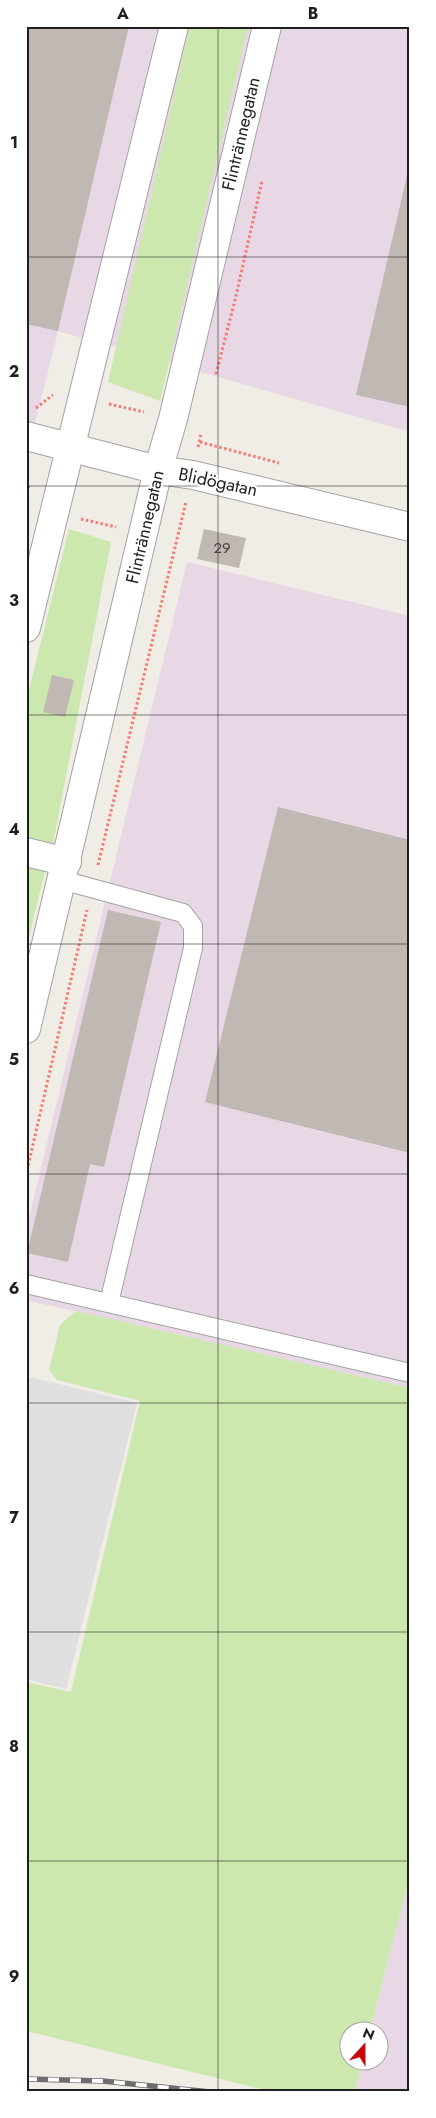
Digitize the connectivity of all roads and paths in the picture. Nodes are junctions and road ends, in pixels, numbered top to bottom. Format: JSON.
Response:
{"nodes":[{"id":1,"x":174,"y":26,"type":"edge"},
{"id":2,"x":267,"y":26,"type":"edge"},
{"id":3,"x":26,"y":436,"type":"edge"},
{"id":4,"x":71,"y":449,"type":"junction"},
{"id":5,"x":158,"y":470,"type":"junction"},
{"id":6,"x":193,"y":475,"type":"junction"},
{"id":7,"x":56,"y":512,"type":"junction"},
{"id":8,"x":410,"y":527,"type":"edge"},
{"id":9,"x":144,"y":534,"type":"junction"},
{"id":10,"x":176,"y":542,"type":"junction"},
{"id":11,"x":26,"y":628,"type":"edge"},
{"id":12,"x":26,"y":852,"type":"edge"},
{"id":13,"x":64,"y":871,"type":"junction"},
{"id":14,"x":93,"y":888,"type":"junction"},
{"id":15,"x":26,"y":1029,"type":"edge"},
{"id":16,"x":26,"y":1175,"type":"edge"},
{"id":17,"x":26,"y":1284,"type":"edge"},
{"id":18,"x":109,"y":1303,"type":"junction"},
{"id":19,"x":410,"y":1373,"type":"edge"}],
"edges":[{"from":1,"to":4,"type":"street"},
{"from":2,"to":5,"type":"street","name":"Flintrännegatan"},
{"from":3,"to":4,"type":"street","name":"Blidögatan"},
{"from":4,"to":5,"type":"street","name":"Blidögatan"},
{"from":4,"to":7,"type":"street"},
{"from":5,"to":6,"type":"street","name":"Blidögatan"},
{"from":5,"to":9,"type":"street","name":"Flintrännegatan"},
{"from":6,"to":8,"type":"street","name":"Blidögatan"},
{"from":6,"to":10,"type":"path"},
{"from":7,"to":9,"type":"path"},
{"from":7,"to":11,"type":"street"},
{"from":9,"to":10,"type":"path"},
{"from":9,"to":13,"type":"street","name":"Flintrännegatan"},
{"from":10,"to":14,"type":"path"},
{"from":12,"to":13,"type":"street"},
{"from":13,"to":14,"type":"lane"},
{"from":13,"to":15,"type":"street","name":"Flintrännegatan"},
{"from":14,"to":16,"type":"path"},
{"from":14,"to":18,"type":"lane"},
{"from":17,"to":18,"type":"lane"},
{"from":18,"to":19,"type":"lane"}]}
